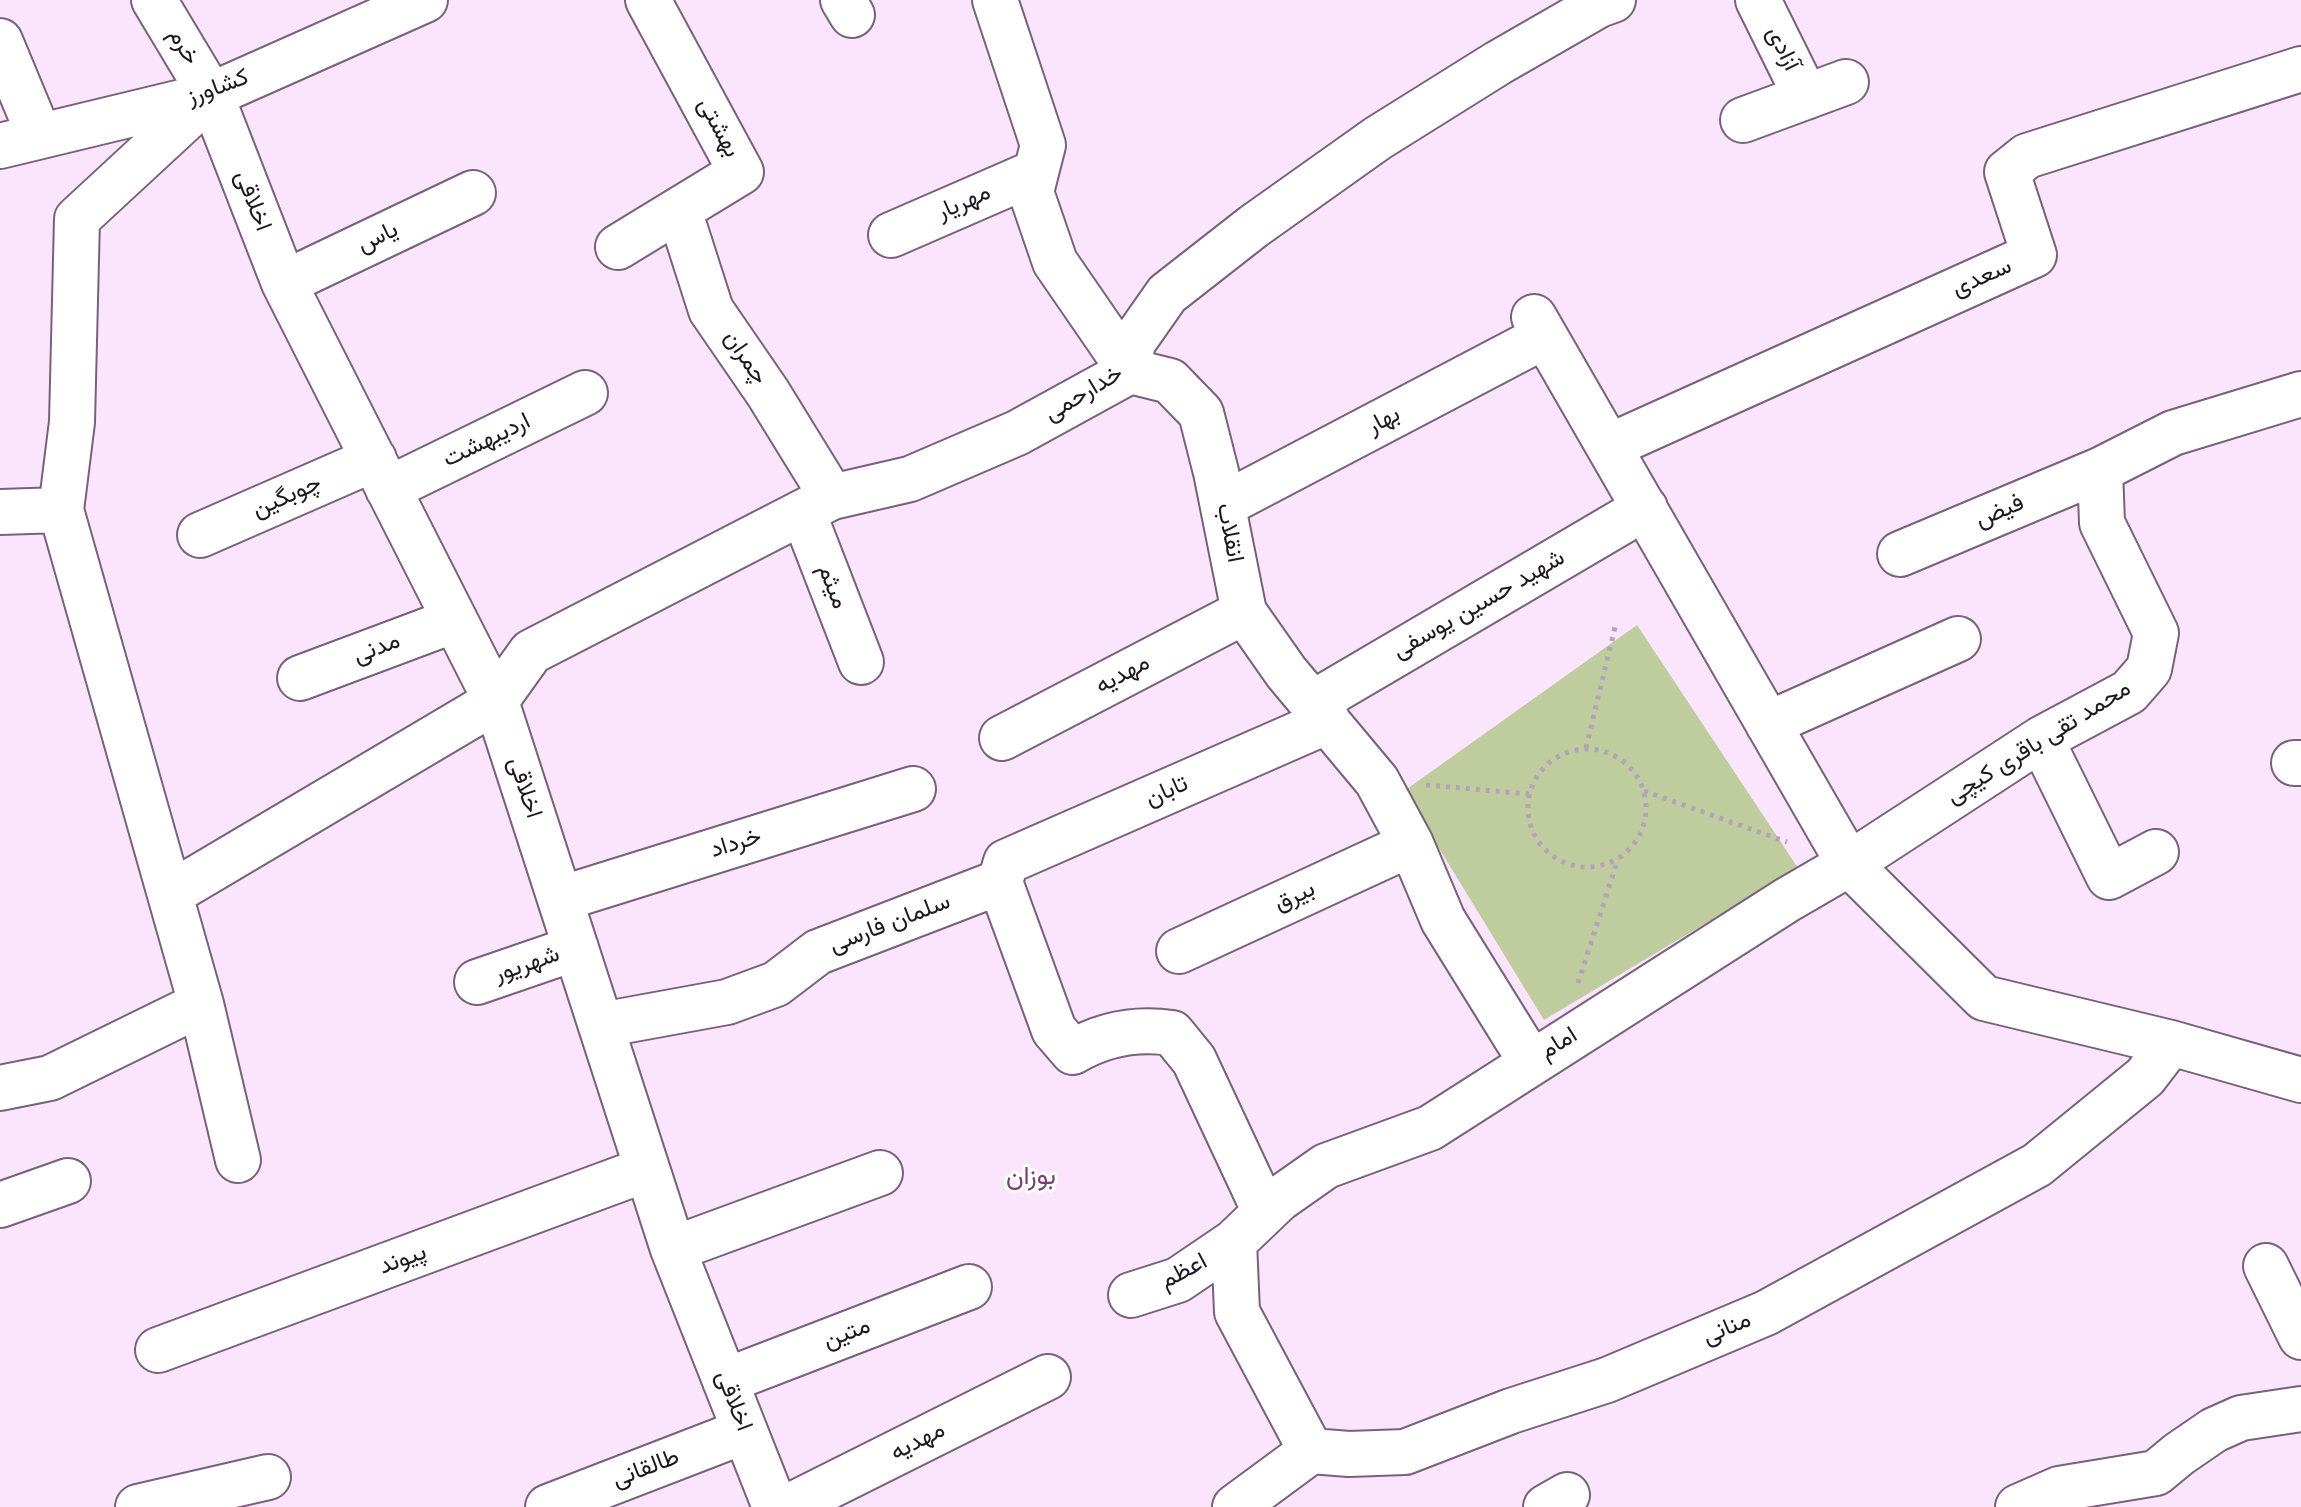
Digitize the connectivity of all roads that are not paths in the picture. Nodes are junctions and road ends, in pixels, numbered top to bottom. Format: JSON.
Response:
{"nodes":[{"id":1,"x":154,"y":0,"type":"edge"},
{"id":2,"x":425,"y":0,"type":"edge"},
{"id":3,"x":648,"y":0,"type":"edge"},
{"id":4,"x":995,"y":0,"type":"edge"},
{"id":5,"x":1613,"y":0,"type":"edge"},
{"id":6,"x":1758,"y":0,"type":"edge"},
{"id":7,"x":0,"y":41,"type":"edge"},
{"id":8,"x":2301,"y":69,"type":"edge"},
{"id":9,"x":1846,"y":82,"type":"dead end"},
{"id":10,"x":211,"y":95,"type":"junction"},
{"id":11,"x":1806,"y":97,"type":"junction"},
{"id":12,"x":1743,"y":120,"type":"dead end"},
{"id":13,"x":19,"y":140,"type":"edge"},
{"id":14,"x":1036,"y":172,"type":"junction"},
{"id":15,"x":473,"y":193,"type":"dead end"},
{"id":16,"x":679,"y":210,"type":"junction"},
{"id":17,"x":891,"y":235,"type":"dead end"},
{"id":18,"x":618,"y":247,"type":"dead end"},
{"id":19,"x":284,"y":283,"type":"junction"},
{"id":20,"x":1130,"y":371,"type":"junction"},
{"id":21,"x":585,"y":393,"type":"dead end"},
{"id":22,"x":2301,"y":394,"type":"edge"},
{"id":23,"x":1610,"y":446,"type":"junction"},
{"id":24,"x":2100,"y":470,"type":"junction"},
{"id":25,"x":381,"y":474,"type":"junction"},
{"id":26,"x":818,"y":504,"type":"junction"},
{"id":27,"x":1223,"y":505,"type":"junction"},
{"id":28,"x":1645,"y":508,"type":"junction"},
{"id":29,"x":61,"y":510,"type":"junction"},
{"id":30,"x":0,"y":512,"type":"edge"},
{"id":31,"x":200,"y":535,"type":"dead end"},
{"id":32,"x":1900,"y":554,"type":"dead end"},
{"id":33,"x":1244,"y":612,"type":"junction"},
{"id":34,"x":455,"y":620,"type":"junction"},
{"id":35,"x":1958,"y":639,"type":"dead end"},
{"id":36,"x":861,"y":662,"type":"dead end"},
{"id":37,"x":300,"y":678,"type":"dead end"},
{"id":38,"x":496,"y":701,"type":"junction"},
{"id":39,"x":1320,"y":712,"type":"junction"},
{"id":40,"x":1768,"y":724,"type":"junction"},
{"id":41,"x":1002,"y":738,"type":"dead end"},
{"id":42,"x":2041,"y":739,"type":"junction"},
{"id":43,"x":913,"y":789,"type":"dead end"},
{"id":44,"x":1411,"y":844,"type":"junction"},
{"id":45,"x":2156,"y":852,"type":"dead end"},
{"id":46,"x":1849,"y":864,"type":"junction"},
{"id":47,"x":1003,"y":872,"type":"junction"},
{"id":48,"x":170,"y":894,"type":"junction"},
{"id":49,"x":560,"y":899,"type":"junction"},
{"id":50,"x":576,"y":948,"type":"junction"},
{"id":51,"x":1179,"y":951,"type":"dead end"},
{"id":52,"x":477,"y":982,"type":"dead end"},
{"id":53,"x":201,"y":1004,"type":"junction"},
{"id":54,"x":601,"y":1025,"type":"junction"},
{"id":55,"x":2171,"y":1043,"type":"junction"},
{"id":56,"x":1544,"y":1054,"type":"junction"},
{"id":57,"x":2301,"y":1080,"type":"edge"},
{"id":58,"x":0,"y":1088,"type":"edge"},
{"id":59,"x":238,"y":1160,"type":"dead end"},
{"id":60,"x":647,"y":1169,"type":"junction"},
{"id":61,"x":880,"y":1173,"type":"dead end"},
{"id":62,"x":68,"y":1181,"type":"dead end"},
{"id":63,"x":0,"y":1205,"type":"edge"},
{"id":64,"x":1265,"y":1212,"type":"junction"},
{"id":65,"x":1234,"y":1242,"type":"junction"},
{"id":66,"x":673,"y":1249,"type":"junction"},
{"id":67,"x":2266,"y":1266,"type":"dead end"},
{"id":68,"x":969,"y":1287,"type":"dead end"},
{"id":69,"x":1131,"y":1295,"type":"dead end"},
{"id":70,"x":2301,"y":1337,"type":"edge"},
{"id":71,"x":158,"y":1350,"type":"dead end"},
{"id":72,"x":1048,"y":1377,"type":"dead end"},
{"id":73,"x":725,"y":1381,"type":"junction"},
{"id":74,"x":2301,"y":1409,"type":"edge"},
{"id":75,"x":745,"y":1431,"type":"junction"},
{"id":76,"x":1311,"y":1451,"type":"junction"},
{"id":77,"x":268,"y":1477,"type":"dead end"},
{"id":78,"x":138,"y":1507,"type":"edge"},
{"id":79,"x":548,"y":1507,"type":"edge"},
{"id":80,"x":775,"y":1507,"type":"edge"},
{"id":81,"x":788,"y":1507,"type":"edge"},
{"id":82,"x":1235,"y":1507,"type":"edge"},
{"id":83,"x":2018,"y":1507,"type":"edge"}],
"edges":[{"from":1,"to":10,"type":"street","name":"خرم"},
{"from":2,"to":10,"type":"street","name":"کشاورز"},
{"from":3,"to":16,"type":"street","name":"بهشتی"},
{"from":4,"to":14,"type":"street"},
{"from":5,"to":20,"type":"street","name":"خدارحمی"},
{"from":6,"to":11,"type":"street","name":"آزادی"},
{"from":7,"to":13,"type":"street"},
{"from":8,"to":23,"type":"street","name":"سعدی"},
{"from":9,"to":11,"type":"street"},
{"from":10,"to":13,"type":"street","name":"کشاورز"},
{"from":10,"to":19,"type":"street","name":"اخلاقی"},
{"from":10,"to":29,"type":"street"},
{"from":11,"to":12,"type":"street"},
{"from":14,"to":17,"type":"street","name":"مهریار"},
{"from":14,"to":20,"type":"street"},
{"from":15,"to":19,"type":"street","name":"یاس"},
{"from":16,"to":18,"type":"street","name":"بهشتی"},
{"from":16,"to":26,"type":"street","name":"چمران"},
{"from":19,"to":25,"type":"street","name":"اخلاقی"},
{"from":20,"to":26,"type":"street","name":"خدارحمی"},
{"from":20,"to":27,"type":"street","name":"انقلاب"},
{"from":21,"to":25,"type":"street","name":"اردیبهشت"},
{"from":22,"to":24,"type":"street"},
{"from":23,"to":27,"type":"street","name":"بهار"},
{"from":23,"to":28,"type":"street"},
{"from":24,"to":32,"type":"street","name":"فیض"},
{"from":24,"to":42,"type":"street","name":"محمد تقی باقری کیچی"},
{"from":25,"to":31,"type":"street","name":"چوبگین"},
{"from":25,"to":34,"type":"street","name":"اخلاقی"},
{"from":26,"to":36,"type":"street","name":"میثم"},
{"from":26,"to":38,"type":"street","name":"خدارحمی"},
{"from":27,"to":33,"type":"street","name":"انقلاب"},
{"from":28,"to":39,"type":"street","name":"شهید حسین یوسفی"},
{"from":28,"to":40,"type":"street"},
{"from":29,"to":30,"type":"street"},
{"from":29,"to":48,"type":"street"},
{"from":33,"to":39,"type":"street","name":"انقلاب"},
{"from":33,"to":41,"type":"street","name":"مهدیه"},
{"from":34,"to":37,"type":"street","name":"مدنی"},
{"from":34,"to":38,"type":"street","name":"اخلاقی"},
{"from":35,"to":40,"type":"street"},
{"from":38,"to":48,"type":"street"},
{"from":38,"to":49,"type":"street","name":"اخلاقی"},
{"from":39,"to":44,"type":"street","name":"انقلاب"},
{"from":39,"to":47,"type":"street","name":"تابان"},
{"from":40,"to":46,"type":"street"},
{"from":42,"to":45,"type":"street"},
{"from":42,"to":46,"type":"street","name":"محمد تقی باقری کیچی"},
{"from":43,"to":49,"type":"street","name":"خرداد"},
{"from":44,"to":51,"type":"street","name":"بیرق"},
{"from":44,"to":56,"type":"street","name":"انقلاب"},
{"from":46,"to":55,"type":"street"},
{"from":46,"to":56,"type":"street","name":"امام"},
{"from":47,"to":54,"type":"street","name":"سلمان فارسی"},
{"from":47,"to":64,"type":"street"},
{"from":48,"to":53,"type":"street"},
{"from":49,"to":50,"type":"street","name":"اخلاقی"},
{"from":50,"to":52,"type":"street","name":"شهریور"},
{"from":50,"to":54,"type":"street","name":"اخلاقی"},
{"from":53,"to":58,"type":"street"},
{"from":53,"to":59,"type":"street"},
{"from":54,"to":60,"type":"street","name":"اخلاقی"},
{"from":55,"to":57,"type":"street"},
{"from":55,"to":76,"type":"street","name":"منانی"},
{"from":56,"to":64,"type":"street","name":"امام"},
{"from":60,"to":66,"type":"street","name":"اخلاقی"},
{"from":60,"to":71,"type":"street","name":"پیوند"},
{"from":61,"to":66,"type":"street"},
{"from":62,"to":63,"type":"street"},
{"from":64,"to":65,"type":"street","name":"امام"},
{"from":65,"to":69,"type":"street","name":"اعظم"},
{"from":65,"to":76,"type":"street"},
{"from":66,"to":73,"type":"street","name":"اخلاقی"},
{"from":67,"to":70,"type":"street"},
{"from":68,"to":73,"type":"street","name":"متین"},
{"from":72,"to":81,"type":"street","name":"مهدیه"},
{"from":73,"to":75,"type":"street","name":"اخلاقی"},
{"from":74,"to":83,"type":"street"},
{"from":75,"to":79,"type":"street","name":"طالقانی"},
{"from":75,"to":80,"type":"street","name":"اخلاقی"},
{"from":76,"to":82,"type":"street"},
{"from":77,"to":78,"type":"street"}]}
